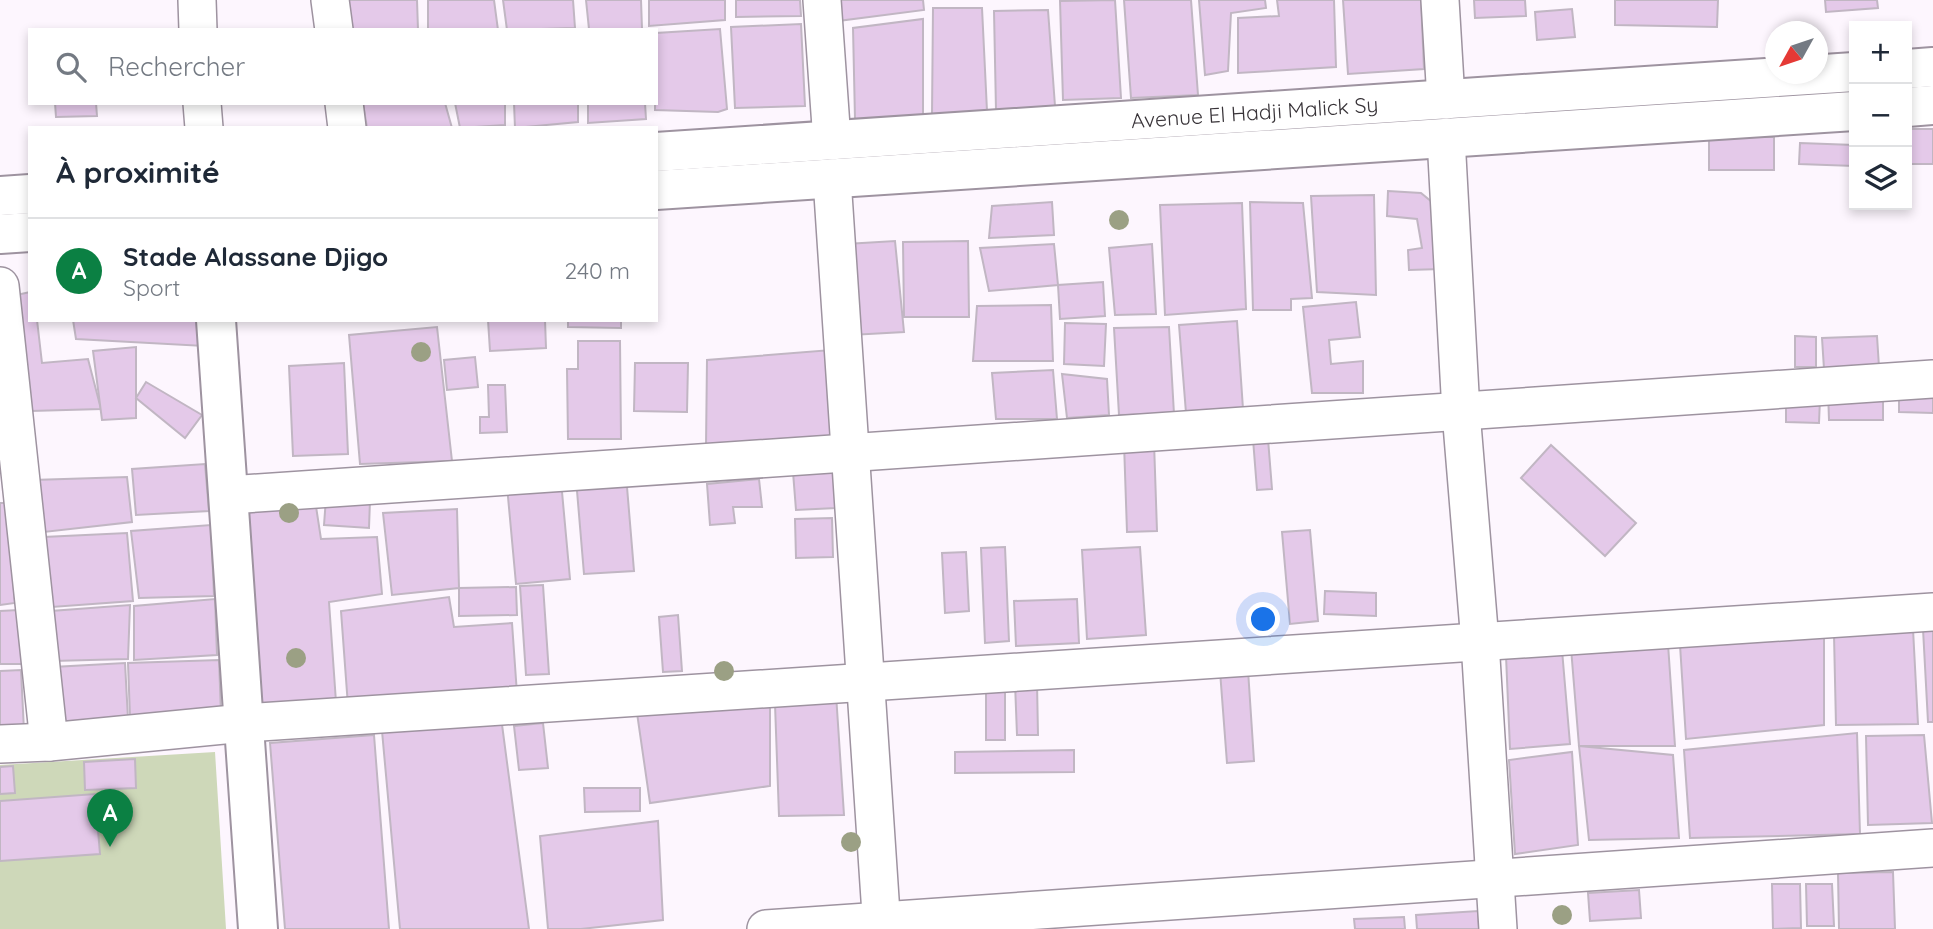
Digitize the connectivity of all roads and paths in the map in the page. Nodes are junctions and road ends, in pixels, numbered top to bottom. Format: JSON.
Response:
{"nodes":[{"id":1,"x":197,"y":0,"type":"edge"},
{"id":2,"x":330,"y":0,"type":"edge"},
{"id":3,"x":822,"y":0,"type":"edge"},
{"id":4,"x":1440,"y":0,"type":"edge"},
{"id":5,"x":198,"y":28,"type":"edge"},
{"id":6,"x":334,"y":28,"type":"edge"},
{"id":7,"x":1933,"y":67,"type":"edge"},
{"id":8,"x":1912,"y":69,"type":"edge"},
{"id":9,"x":1849,"y":72,"type":"edge"},
{"id":10,"x":1446,"y":100,"type":"junction"},
{"id":11,"x":202,"y":105,"type":"edge"},
{"id":12,"x":344,"y":105,"type":"edge"},
{"id":13,"x":1933,"y":105,"type":"edge"},
{"id":14,"x":1912,"y":107,"type":"edge"},
{"id":15,"x":1849,"y":111,"type":"edge"},
{"id":16,"x":204,"y":126,"type":"edge"},
{"id":17,"x":347,"y":126,"type":"edge"},
{"id":18,"x":1446,"y":138,"type":"junction"},
{"id":19,"x":832,"y":141,"type":"junction"},
{"id":20,"x":658,"y":152,"type":"edge"},
{"id":21,"x":832,"y":178,"type":"junction"},
{"id":22,"x":658,"y":190,"type":"edge"},
{"id":23,"x":28,"y":194,"type":"edge"},
{"id":24,"x":0,"y":196,"type":"edge"},
{"id":25,"x":28,"y":232,"type":"edge"},
{"id":26,"x":0,"y":234,"type":"edge"},
{"id":27,"x":0,"y":286,"type":"edge"},
{"id":28,"x":216,"y":322,"type":"edge"},
{"id":29,"x":1933,"y":379,"type":"edge"},
{"id":30,"x":1461,"y":412,"type":"junction"},
{"id":31,"x":851,"y":453,"type":"junction"},
{"id":32,"x":229,"y":495,"type":"junction"},
{"id":33,"x":1933,"y":612,"type":"edge"},
{"id":34,"x":1480,"y":642,"type":"junction"},
{"id":35,"x":866,"y":682,"type":"junction"},
{"id":36,"x":244,"y":723,"type":"junction"},
{"id":37,"x":49,"y":741,"type":"junction"},
{"id":38,"x":0,"y":744,"type":"edge"},
{"id":39,"x":1933,"y":848,"type":"edge"},
{"id":40,"x":1495,"y":879,"type":"junction"},
{"id":41,"x":882,"y":925,"type":"edge"},
{"id":42,"x":258,"y":929,"type":"edge"},
{"id":43,"x":766,"y":929,"type":"edge"},
{"id":44,"x":1499,"y":929,"type":"edge"}],
"edges":[{"from":1,"to":5,"type":"street"},
{"from":2,"to":6,"type":"street"},
{"from":3,"to":19,"type":"street"},
{"from":4,"to":10,"type":"street"},
{"from":7,"to":8,"type":"street"},
{"from":9,"to":10,"type":"street","name":"Avenue El Hadji Malick Sy"},
{"from":10,"to":19,"type":"street","name":"Avenue El Hadji Malick Sy"},
{"from":11,"to":16,"type":"street"},
{"from":12,"to":17,"type":"street"},
{"from":13,"to":14,"type":"street"},
{"from":15,"to":18,"type":"street","name":"Avenue El Hadji Malick Sy"},
{"from":18,"to":21,"type":"street","name":"Avenue El Hadji Malick Sy"},
{"from":18,"to":30,"type":"street"},
{"from":19,"to":20,"type":"street","name":"Avenue El Hadji Malick Sy"},
{"from":21,"to":22,"type":"street","name":"Avenue El Hadji Malick Sy"},
{"from":21,"to":31,"type":"street"},
{"from":23,"to":24,"type":"street"},
{"from":25,"to":26,"type":"street"},
{"from":27,"to":37,"type":"street"},
{"from":28,"to":32,"type":"street"},
{"from":29,"to":30,"type":"street"},
{"from":30,"to":31,"type":"street"},
{"from":30,"to":34,"type":"street"},
{"from":31,"to":32,"type":"street"},
{"from":31,"to":35,"type":"street"},
{"from":32,"to":36,"type":"street"},
{"from":33,"to":34,"type":"street"},
{"from":34,"to":35,"type":"street"},
{"from":34,"to":40,"type":"street"},
{"from":35,"to":36,"type":"street"},
{"from":35,"to":41,"type":"street"},
{"from":36,"to":37,"type":"street"},
{"from":36,"to":42,"type":"street"},
{"from":37,"to":38,"type":"street"},
{"from":39,"to":40,"type":"street"},
{"from":40,"to":41,"type":"street"},
{"from":40,"to":44,"type":"street"},
{"from":41,"to":43,"type":"street"}]}
